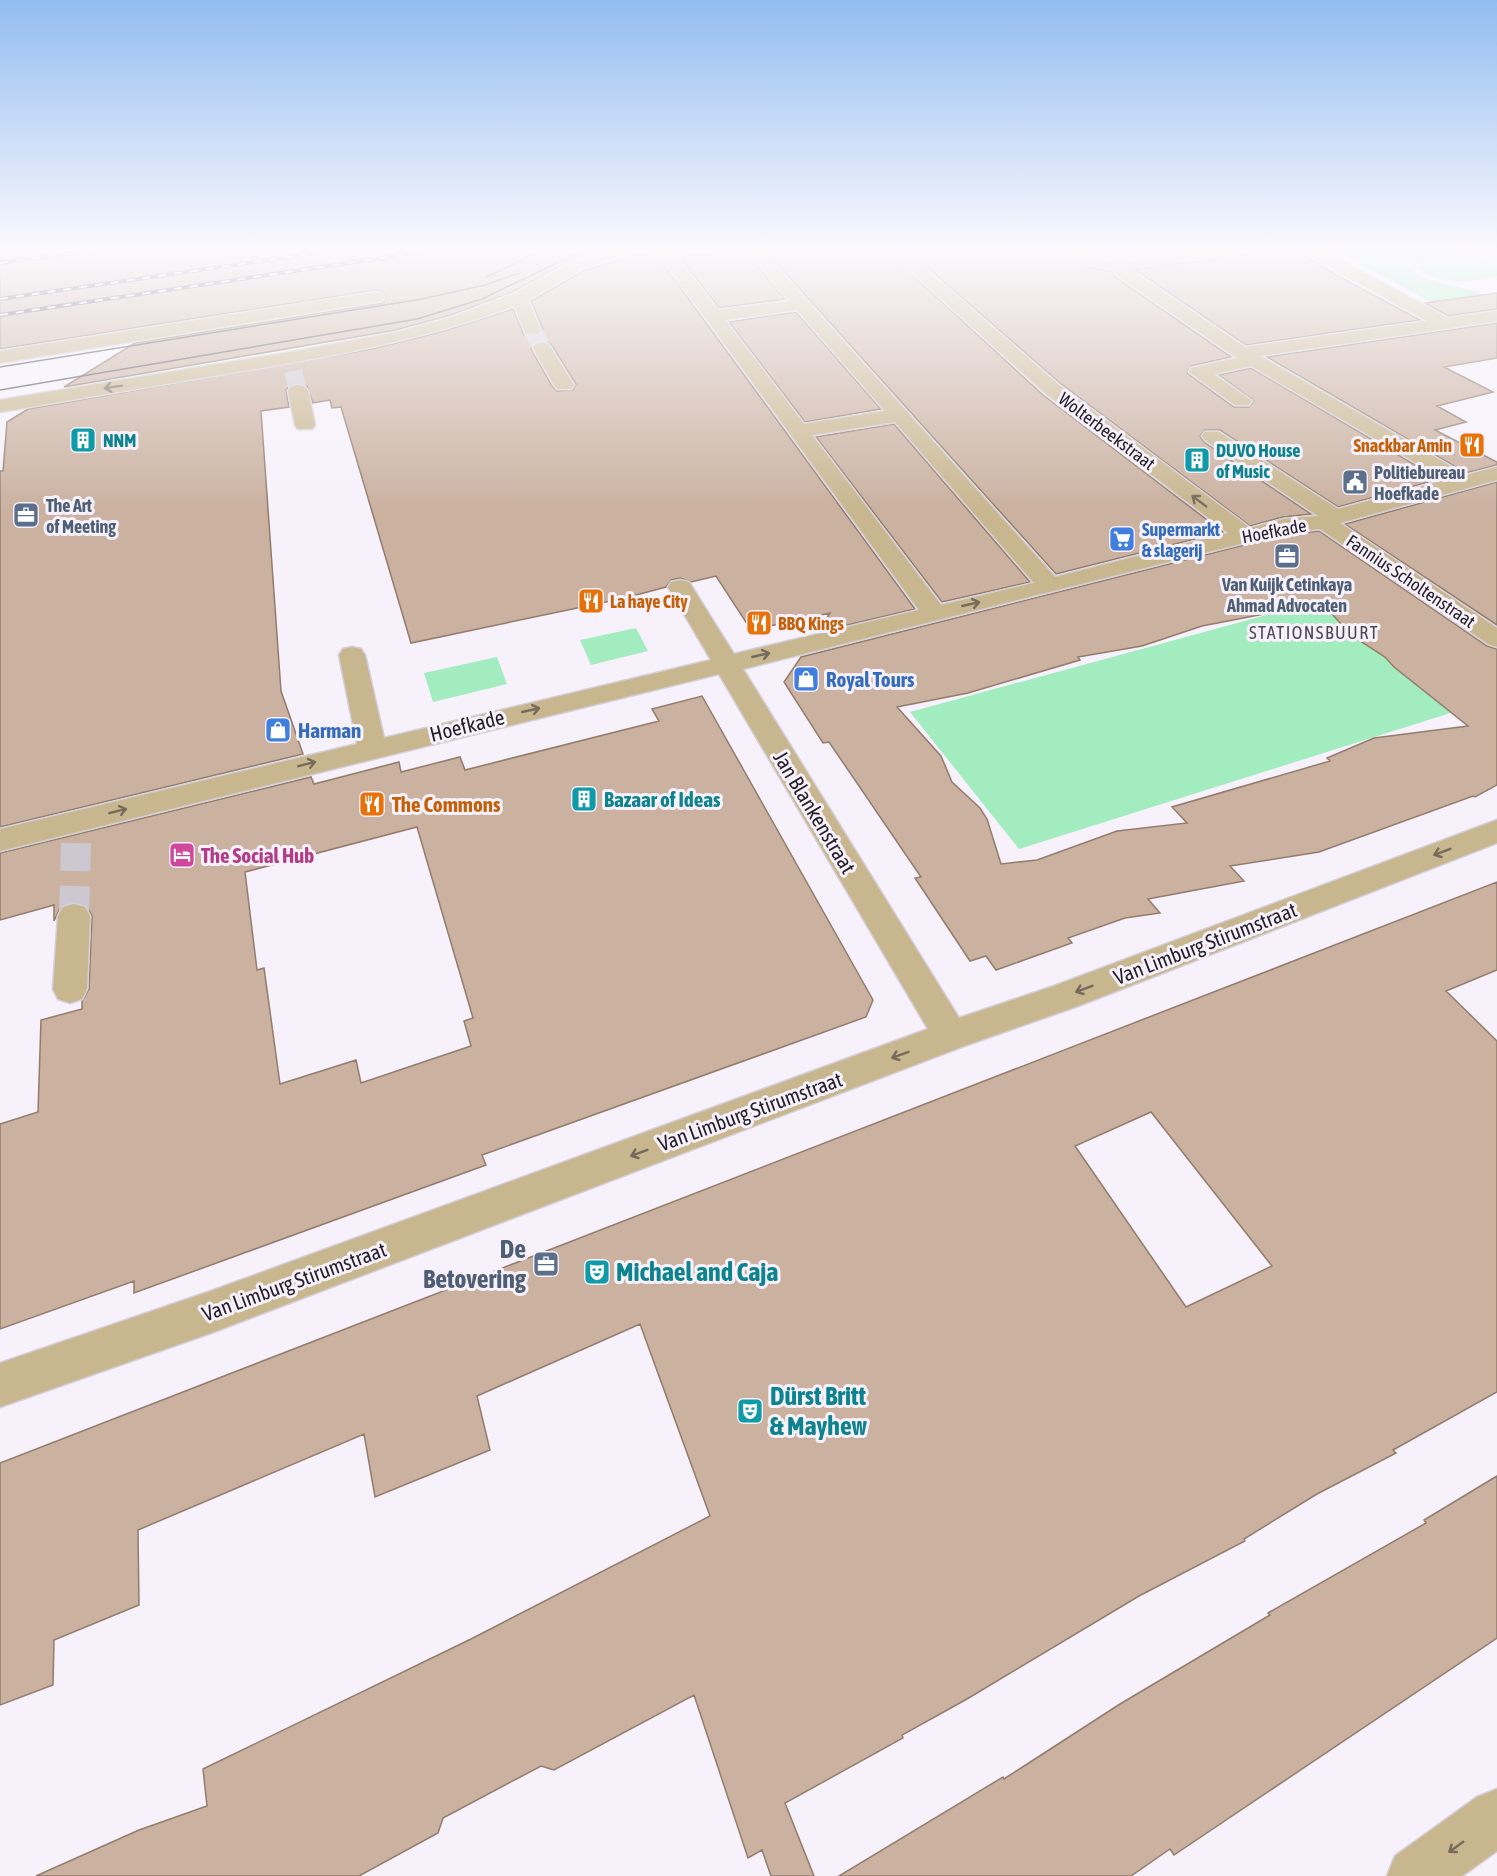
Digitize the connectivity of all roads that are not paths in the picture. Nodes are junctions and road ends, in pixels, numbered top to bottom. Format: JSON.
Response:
{"nodes":[{"id":1,"x":134,"y":336,"type":"edge"},
{"id":2,"x":403,"y":336,"type":"edge"},
{"id":3,"x":728,"y":336,"type":"edge"},
{"id":4,"x":830,"y":336,"type":"edge"},
{"id":5,"x":992,"y":336,"type":"edge"},
{"id":6,"x":1217,"y":336,"type":"edge"},
{"id":7,"x":1369,"y":336,"type":"edge"},
{"id":8,"x":542,"y":348,"type":"tunnel mouth"},
{"id":9,"x":1247,"y":356,"type":"junction"},
{"id":10,"x":0,"y":357,"type":"edge"},
{"id":11,"x":564,"y":385,"type":"dead end"},
{"id":12,"x":298,"y":391,"type":"tunnel mouth"},
{"id":13,"x":1242,"y":401,"type":"dead end"},
{"id":14,"x":0,"y":406,"type":"edge"},
{"id":15,"x":900,"y":416,"type":"junction"},
{"id":16,"x":305,"y":424,"type":"dead end"},
{"id":17,"x":798,"y":430,"type":"junction"},
{"id":18,"x":1212,"y":436,"type":"dead end"},
{"id":19,"x":1497,"y":473,"type":"edge"},
{"id":20,"x":1463,"y":482,"type":"junction"},
{"id":21,"x":1329,"y":520,"type":"junction"},
{"id":22,"x":1246,"y":536,"type":"junction"},
{"id":23,"x":1050,"y":586,"type":"junction"},
{"id":24,"x":680,"y":587,"type":"dead end"},
{"id":25,"x":934,"y":613,"type":"junction"},
{"id":26,"x":1497,"y":639,"type":"edge"},
{"id":27,"x":352,"y":655,"type":"dead end"},
{"id":28,"x":726,"y":663,"type":"junction"},
{"id":29,"x":372,"y":748,"type":"junction"},
{"id":30,"x":1497,"y":831,"type":"edge"},
{"id":31,"x":0,"y":840,"type":"edge"},
{"id":32,"x":74,"y":916,"type":"tunnel mouth"},
{"id":33,"x":70,"y":989,"type":"dead end"},
{"id":34,"x":951,"y":1036,"type":"junction"},
{"id":35,"x":0,"y":1385,"type":"edge"},
{"id":36,"x":1497,"y":1817,"type":"edge"},
{"id":37,"x":1415,"y":1876,"type":"edge"}],
"edges":[{"from":1,"to":10,"type":"street"},
{"from":2,"to":14,"type":"street","one_way":true},
{"from":3,"to":17,"type":"street"},
{"from":4,"to":15,"type":"street"},
{"from":22,"to":5,"type":"street","name":"Wolterbeekstraat","one_way":true},
{"from":6,"to":9,"type":"street"},
{"from":7,"to":9,"type":"street"},
{"from":8,"to":11,"type":"street"},
{"from":9,"to":13,"type":"street"},
{"from":9,"to":20,"type":"street"},
{"from":12,"to":16,"type":"street"},
{"from":15,"to":17,"type":"street"},
{"from":15,"to":23,"type":"street"},
{"from":17,"to":25,"type":"street"},
{"from":18,"to":21,"type":"street","name":"Fannius Scholtenstraat"},
{"from":19,"to":20,"type":"street","name":"Hoefkade"},
{"from":20,"to":21,"type":"street","name":"Hoefkade"},
{"from":21,"to":22,"type":"street","name":"Hoefkade"},
{"from":21,"to":26,"type":"street","name":"Fannius Scholtenstraat"},
{"from":22,"to":23,"type":"street","name":"Hoefkade"},
{"from":25,"to":23,"type":"street","name":"Hoefkade","one_way":true},
{"from":24,"to":28,"type":"street","name":"Jan Blankenstraat"},
{"from":28,"to":25,"type":"street","name":"Hoefkade","one_way":true},
{"from":27,"to":29,"type":"street"},
{"from":29,"to":28,"type":"street","name":"Hoefkade","one_way":true},
{"from":28,"to":34,"type":"street","name":"Jan Blankenstraat"},
{"from":31,"to":29,"type":"street","name":"Hoefkade","one_way":true},
{"from":30,"to":34,"type":"street","name":"Van Limburg Stirumstraat","one_way":true},
{"from":32,"to":33,"type":"street"},
{"from":34,"to":35,"type":"street","name":"Van Limburg Stirumstraat","one_way":true},
{"from":36,"to":37,"type":"street","one_way":true}]}
